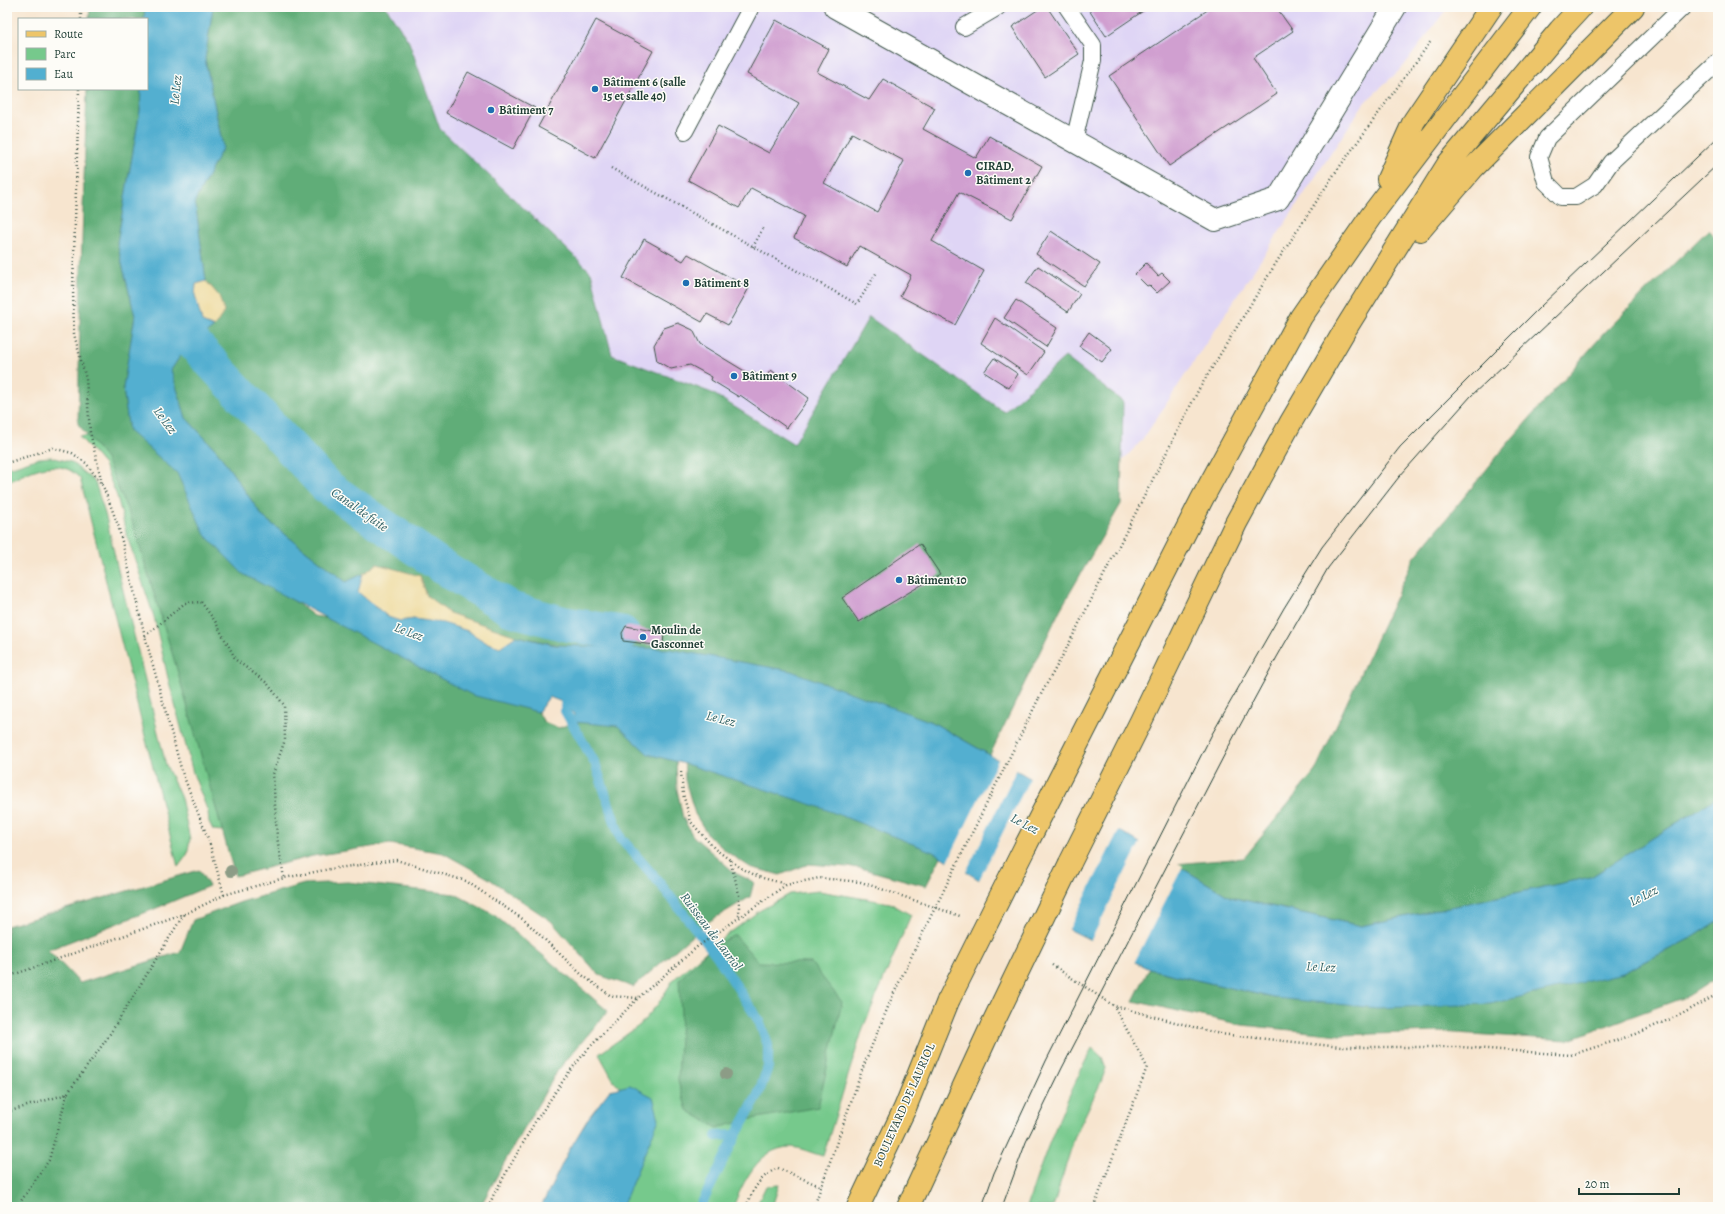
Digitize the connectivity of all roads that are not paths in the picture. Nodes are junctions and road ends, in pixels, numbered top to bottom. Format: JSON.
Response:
{"nodes":[{"id":1,"x":752,"y":7,"type":"edge"},
{"id":2,"x":835,"y":7,"type":"edge"},
{"id":3,"x":998,"y":7,"type":"edge"},
{"id":4,"x":1067,"y":7,"type":"edge"},
{"id":5,"x":1395,"y":7,"type":"edge"},
{"id":6,"x":1491,"y":7,"type":"edge"},
{"id":7,"x":1530,"y":7,"type":"edge"},
{"id":8,"x":1581,"y":7,"type":"edge"},
{"id":9,"x":1633,"y":7,"type":"edge"},
{"id":10,"x":1683,"y":7,"type":"edge"},
{"id":11,"x":964,"y":27,"type":"dead end"},
{"id":12,"x":1718,"y":62,"type":"edge"},
{"id":13,"x":685,"y":131,"type":"dead end"},
{"id":14,"x":1074,"y":141,"type":"junction"},
{"id":15,"x":1371,"y":216,"type":"junction"},
{"id":16,"x":1291,"y":422,"type":"junction"},
{"id":17,"x":858,"y":1207,"type":"edge"},
{"id":18,"x":908,"y":1207,"type":"edge"}],
"edges":[{"from":1,"to":13,"type":"lane"},
{"from":2,"to":14,"type":"street"},
{"from":3,"to":11,"type":"lane"},
{"from":4,"to":14,"type":"lane"},
{"from":5,"to":14,"type":"street"},
{"from":6,"to":15,"type":"main road"},
{"from":7,"to":15,"type":"main road"},
{"from":8,"to":16,"type":"main road"},
{"from":9,"to":16,"type":"main road"},
{"from":10,"to":12,"type":"lane"},
{"from":15,"to":17,"type":"main road","name":"BOULEVARD DE LAURIOL","bridge":true},
{"from":16,"to":18,"type":"main road","bridge":true}]}
